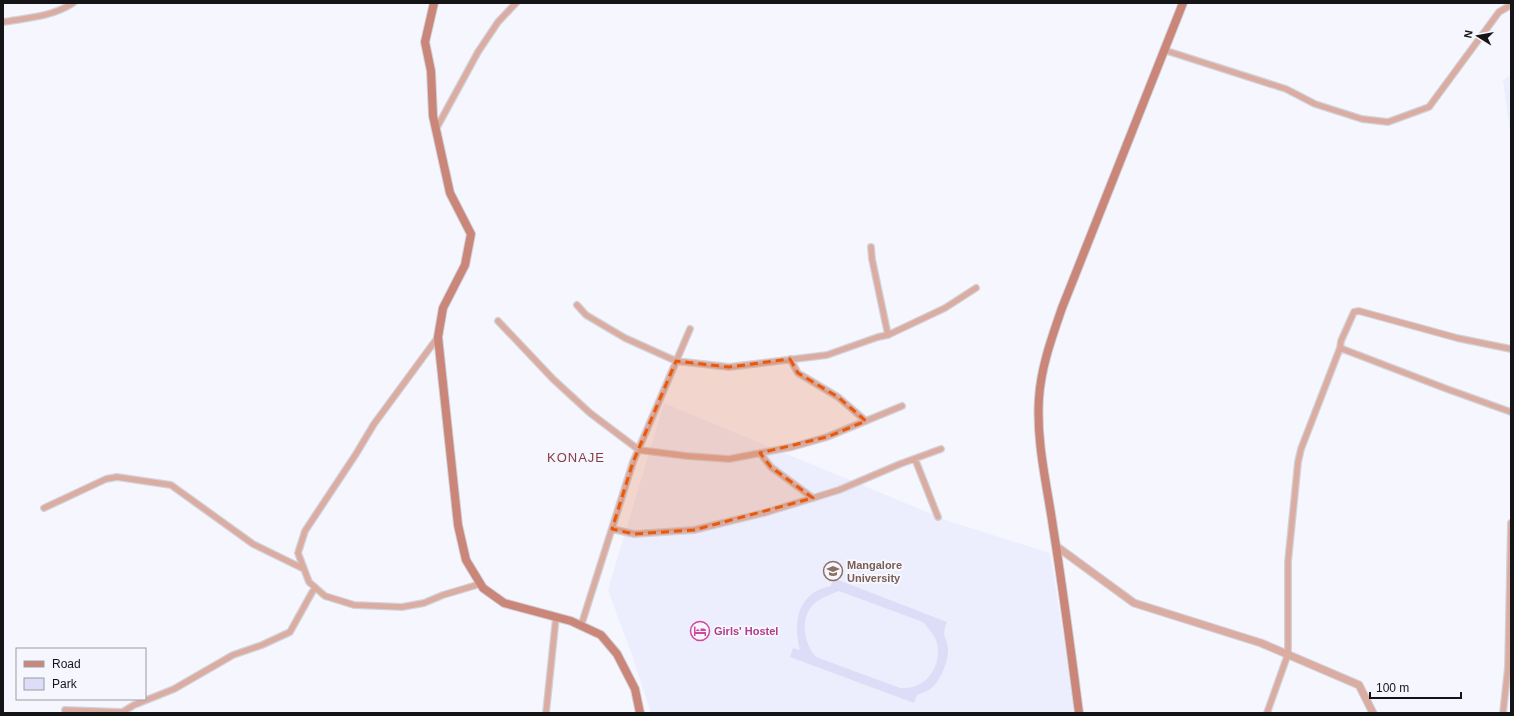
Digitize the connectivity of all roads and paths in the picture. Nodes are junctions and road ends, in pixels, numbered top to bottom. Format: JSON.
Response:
{"nodes":[{"id":1,"x":73,"y":3,"type":"edge"},
{"id":2,"x":434,"y":3,"type":"edge"},
{"id":3,"x":516,"y":3,"type":"edge"},
{"id":4,"x":1183,"y":3,"type":"edge"},
{"id":5,"x":1511,"y":5,"type":"edge"},
{"id":6,"x":3,"y":22,"type":"edge"},
{"id":7,"x":1164,"y":50,"type":"junction"},
{"id":8,"x":436,"y":130,"type":"junction"},
{"id":9,"x":871,"y":247,"type":"dead end"},
{"id":10,"x":976,"y":288,"type":"dead end"},
{"id":11,"x":577,"y":305,"type":"dead end"},
{"id":12,"x":498,"y":321,"type":"dead end"},
{"id":13,"x":690,"y":329,"type":"dead end"},
{"id":14,"x":888,"y":335,"type":"junction"},
{"id":15,"x":438,"y":337,"type":"junction"},
{"id":16,"x":1340,"y":348,"type":"junction"},
{"id":17,"x":1511,"y":349,"type":"edge"},
{"id":18,"x":790,"y":359,"type":"junction"},
{"id":19,"x":676,"y":361,"type":"junction"},
{"id":20,"x":902,"y":406,"type":"dead end"},
{"id":21,"x":1511,"y":412,"type":"edge"},
{"id":22,"x":866,"y":421,"type":"junction"},
{"id":23,"x":941,"y":449,"type":"dead end"},
{"id":24,"x":639,"y":450,"type":"junction"},
{"id":25,"x":760,"y":453,"type":"junction"},
{"id":26,"x":915,"y":459,"type":"junction"},
{"id":27,"x":813,"y":498,"type":"junction"},
{"id":28,"x":44,"y":508,"type":"dead end"},
{"id":29,"x":938,"y":517,"type":"dead end"},
{"id":30,"x":1511,"y":523,"type":"edge"},
{"id":31,"x":612,"y":529,"type":"junction"},
{"id":32,"x":1056,"y":546,"type":"junction"},
{"id":33,"x":304,"y":569,"type":"junction"},
{"id":34,"x":480,"y":584,"type":"junction"},
{"id":35,"x":315,"y":587,"type":"junction"},
{"id":36,"x":556,"y":617,"type":"junction"},
{"id":37,"x":581,"y":626,"type":"junction"},
{"id":38,"x":1288,"y":654,"type":"junction"},
{"id":39,"x":65,"y":710,"type":"dead end"},
{"id":40,"x":121,"y":712,"type":"edge"},
{"id":41,"x":546,"y":713,"type":"edge"},
{"id":42,"x":640,"y":713,"type":"edge"},
{"id":43,"x":1079,"y":713,"type":"edge"},
{"id":44,"x":1267,"y":713,"type":"edge"},
{"id":45,"x":1373,"y":713,"type":"edge"},
{"id":46,"x":1503,"y":713,"type":"edge"}],
"edges":[{"from":1,"to":6,"type":"street"},
{"from":2,"to":8,"type":"main road"},
{"from":3,"to":8,"type":"street"},
{"from":4,"to":7,"type":"main road"},
{"from":5,"to":7,"type":"street"},
{"from":7,"to":32,"type":"main road"},
{"from":8,"to":15,"type":"main road"},
{"from":9,"to":14,"type":"street"},
{"from":10,"to":14,"type":"street"},
{"from":11,"to":19,"type":"street"},
{"from":12,"to":24,"type":"street"},
{"from":13,"to":19,"type":"street"},
{"from":14,"to":18,"type":"street"},
{"from":15,"to":33,"type":"street"},
{"from":15,"to":34,"type":"main road"},
{"from":16,"to":17,"type":"street"},
{"from":16,"to":21,"type":"street"},
{"from":16,"to":38,"type":"street"},
{"from":18,"to":19,"type":"street"},
{"from":18,"to":22,"type":"street"},
{"from":19,"to":24,"type":"street"},
{"from":20,"to":22,"type":"street"},
{"from":22,"to":25,"type":"street"},
{"from":23,"to":26,"type":"street"},
{"from":24,"to":25,"type":"street"},
{"from":24,"to":31,"type":"street"},
{"from":25,"to":27,"type":"street"},
{"from":26,"to":27,"type":"street"},
{"from":26,"to":29,"type":"street"},
{"from":27,"to":31,"type":"street"},
{"from":28,"to":33,"type":"street"},
{"from":30,"to":46,"type":"street"},
{"from":31,"to":37,"type":"street"},
{"from":32,"to":38,"type":"street"},
{"from":32,"to":43,"type":"main road"},
{"from":33,"to":35,"type":"street"},
{"from":34,"to":35,"type":"street"},
{"from":34,"to":36,"type":"main road"},
{"from":35,"to":40,"type":"street"},
{"from":36,"to":37,"type":"main road"},
{"from":36,"to":41,"type":"street"},
{"from":37,"to":42,"type":"main road"},
{"from":38,"to":44,"type":"street"},
{"from":38,"to":45,"type":"street"},
{"from":39,"to":40,"type":"street"}]}
